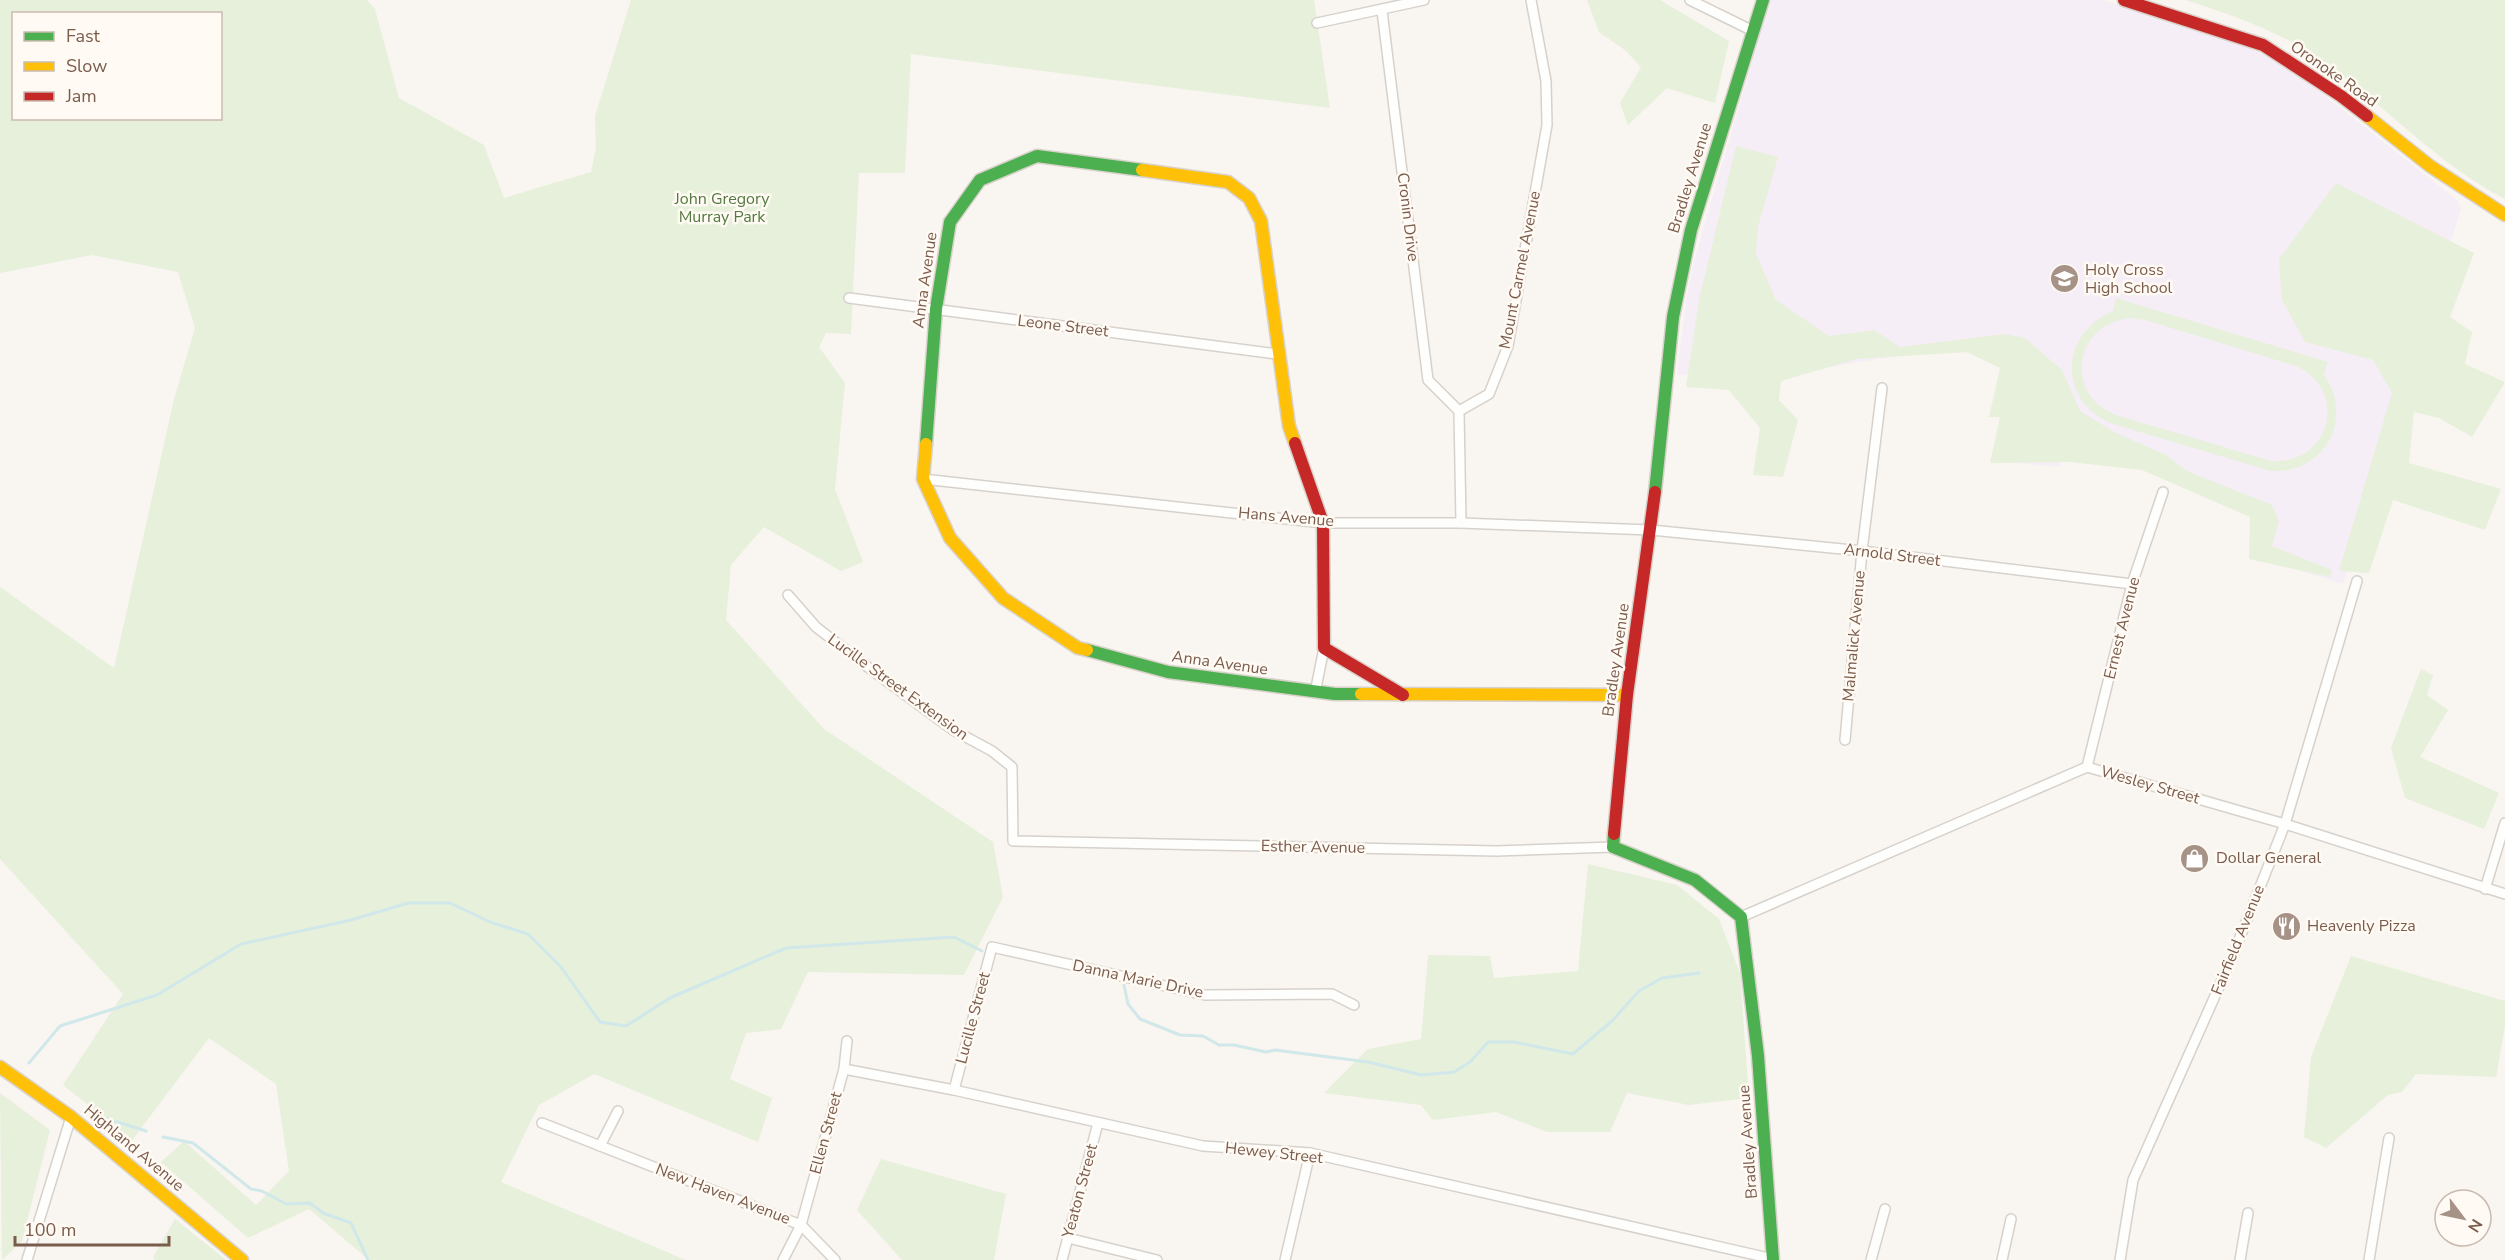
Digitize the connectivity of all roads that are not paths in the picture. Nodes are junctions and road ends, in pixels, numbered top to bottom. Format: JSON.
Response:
{"nodes":[{"id":1,"x":1424,"y":0,"type":"edge"},
{"id":2,"x":1531,"y":0,"type":"edge"},
{"id":3,"x":1690,"y":0,"type":"edge"},
{"id":4,"x":1763,"y":0,"type":"edge"},
{"id":5,"x":2124,"y":0,"type":"edge"},
{"id":6,"x":1382,"y":11,"type":"junction"},
{"id":7,"x":1317,"y":23,"type":"dead end"},
{"id":8,"x":1753,"y":31,"type":"junction"},
{"id":9,"x":2505,"y":215,"type":"edge"},
{"id":10,"x":849,"y":298,"type":"dead end"},
{"id":11,"x":936,"y":309,"type":"junction"},
{"id":12,"x":1277,"y":354,"type":"junction"},
{"id":13,"x":1882,"y":388,"type":"dead end"},
{"id":14,"x":1459,"y":411,"type":"junction"},
{"id":15,"x":923,"y":479,"type":"junction"},
{"id":16,"x":2163,"y":492,"type":"dead end"},
{"id":17,"x":1323,"y":522,"type":"junction"},
{"id":18,"x":1461,"y":523,"type":"junction"},
{"id":19,"x":1651,"y":530,"type":"junction"},
{"id":20,"x":1862,"y":551,"type":"junction"},
{"id":21,"x":2357,"y":581,"type":"dead end"},
{"id":22,"x":2132,"y":584,"type":"junction"},
{"id":23,"x":788,"y":595,"type":"dead end"},
{"id":24,"x":1324,"y":648,"type":"junction"},
{"id":25,"x":1315,"y":693,"type":"junction"},
{"id":26,"x":1403,"y":695,"type":"junction"},
{"id":27,"x":1627,"y":695,"type":"junction"},
{"id":28,"x":1845,"y":740,"type":"dead end"},
{"id":29,"x":2087,"y":767,"type":"junction"},
{"id":30,"x":2505,"y":823,"type":"edge"},
{"id":31,"x":2285,"y":824,"type":"junction"},
{"id":32,"x":1013,"y":841,"type":"joint"},
{"id":33,"x":1613,"y":847,"type":"junction"},
{"id":34,"x":2485,"y":889,"type":"junction"},
{"id":35,"x":2505,"y":894,"type":"edge"},
{"id":36,"x":1741,"y":917,"type":"junction"},
{"id":37,"x":992,"y":947,"type":"joint"},
{"id":38,"x":1354,"y":1005,"type":"dead end"},
{"id":39,"x":847,"y":1041,"type":"dead end"},
{"id":40,"x":0,"y":1067,"type":"edge"},
{"id":41,"x":844,"y":1069,"type":"junction"},
{"id":42,"x":954,"y":1090,"type":"junction"},
{"id":43,"x":618,"y":1111,"type":"dead end"},
{"id":44,"x":71,"y":1118,"type":"junction"},
{"id":45,"x":542,"y":1123,"type":"dead end"},
{"id":46,"x":1098,"y":1123,"type":"junction"},
{"id":47,"x":2389,"y":1138,"type":"dead end"},
{"id":48,"x":600,"y":1146,"type":"junction"},
{"id":49,"x":1310,"y":1153,"type":"junction"},
{"id":50,"x":1885,"y":1209,"type":"dead end"},
{"id":51,"x":2248,"y":1213,"type":"dead end"},
{"id":52,"x":2011,"y":1219,"type":"dead end"},
{"id":53,"x":801,"y":1225,"type":"junction"},
{"id":54,"x":1068,"y":1238,"type":"junction"},
{"id":55,"x":1773,"y":1259,"type":"edge"},
{"id":56,"x":27,"y":1260,"type":"edge"},
{"id":57,"x":242,"y":1260,"type":"edge"},
{"id":58,"x":783,"y":1260,"type":"edge"},
{"id":59,"x":834,"y":1260,"type":"edge"},
{"id":60,"x":1062,"y":1260,"type":"edge"},
{"id":61,"x":1157,"y":1260,"type":"edge"},
{"id":62,"x":1285,"y":1260,"type":"edge"},
{"id":63,"x":1871,"y":1260,"type":"edge"},
{"id":64,"x":2002,"y":1260,"type":"edge"},
{"id":65,"x":2120,"y":1260,"type":"edge"},
{"id":66,"x":2240,"y":1260,"type":"edge"},
{"id":67,"x":2369,"y":1260,"type":"edge"}],
"edges":[{"from":1,"to":6,"type":"street"},
{"from":2,"to":14,"type":"street","name":"Mount Carmel Avenue"},
{"from":3,"to":8,"type":"street"},
{"from":4,"to":8,"type":"street","name":"Bradley Avenue"},
{"from":5,"to":9,"type":"street","name":"Oronoke Road"},
{"from":6,"to":7,"type":"street"},
{"from":6,"to":14,"type":"street","name":"Cronin Drive"},
{"from":8,"to":19,"type":"street","name":"Bradley Avenue"},
{"from":10,"to":11,"type":"street","name":"Leone Street"},
{"from":11,"to":12,"type":"street","name":"Leone Street"},
{"from":11,"to":12,"type":"street","name":"Anna Avenue"},
{"from":11,"to":15,"type":"street","name":"Anna Avenue"},
{"from":12,"to":17,"type":"street","name":"Anna Avenue"},
{"from":13,"to":20,"type":"street","name":"Malmalick Avenue"},
{"from":14,"to":18,"type":"street"},
{"from":15,"to":17,"type":"street","name":"Hans Avenue"},
{"from":15,"to":25,"type":"street","name":"Anna Avenue"},
{"from":16,"to":22,"type":"street","name":"Ernest Avenue"},
{"from":17,"to":18,"type":"street","name":"Hans Avenue"},
{"from":17,"to":24,"type":"street","name":"Anna Avenue"},
{"from":18,"to":19,"type":"street","name":"Hans Avenue"},
{"from":19,"to":20,"type":"street","name":"Arnold Street"},
{"from":19,"to":27,"type":"street","name":"Bradley Avenue"},
{"from":20,"to":22,"type":"street","name":"Arnold Street"},
{"from":20,"to":28,"type":"street","name":"Malmalick Avenue"},
{"from":21,"to":31,"type":"street","name":"Fairfield Avenue"},
{"from":22,"to":29,"type":"street","name":"Ernest Avenue"},
{"from":23,"to":32,"type":"street","name":"Lucille Street Extension"},
{"from":24,"to":25,"type":"street","name":"Anna Avenue"},
{"from":24,"to":26,"type":"street"},
{"from":25,"to":26,"type":"street","name":"Anna Avenue"},
{"from":26,"to":27,"type":"street","name":"Anna Avenue"},
{"from":27,"to":33,"type":"street","name":"Bradley Avenue"},
{"from":29,"to":31,"type":"street","name":"Wesley Street"},
{"from":29,"to":36,"type":"street","name":"Wesley Street"},
{"from":30,"to":34,"type":"street"},
{"from":31,"to":34,"type":"street","name":"Wesley Street"},
{"from":31,"to":65,"type":"street","name":"Fairfield Avenue"},
{"from":32,"to":33,"type":"street","name":"Esther Avenue"},
{"from":33,"to":36,"type":"street"},
{"from":34,"to":35,"type":"street","name":"Wesley Street"},
{"from":36,"to":55,"type":"street","name":"Bradley Avenue"},
{"from":37,"to":38,"type":"street","name":"Danna Marie Drive"},
{"from":37,"to":42,"type":"street","name":"Lucille Street"},
{"from":39,"to":41,"type":"street","name":"Ellen Street"},
{"from":40,"to":44,"type":"street","name":"Highland Avenue"},
{"from":41,"to":42,"type":"street","name":"Hewey Street"},
{"from":41,"to":53,"type":"street","name":"Ellen Street"},
{"from":42,"to":46,"type":"street","name":"Hewey Street"},
{"from":43,"to":48,"type":"street"},
{"from":44,"to":56,"type":"street"},
{"from":44,"to":57,"type":"street","name":"Highland Avenue"},
{"from":45,"to":48,"type":"street","name":"New Haven Avenue"},
{"from":46,"to":49,"type":"street","name":"Hewey Street"},
{"from":46,"to":54,"type":"street","name":"Yeaton Street"},
{"from":47,"to":67,"type":"street"},
{"from":48,"to":53,"type":"street","name":"New Haven Avenue"},
{"from":49,"to":55,"type":"street","name":"Hewey Street"},
{"from":49,"to":62,"type":"street"},
{"from":50,"to":63,"type":"street"},
{"from":51,"to":66,"type":"street"},
{"from":52,"to":64,"type":"street"},
{"from":53,"to":58,"type":"street","name":"Ellen Street"},
{"from":53,"to":59,"type":"street","name":"New Haven Avenue"},
{"from":54,"to":60,"type":"street","name":"Yeaton Street"},
{"from":54,"to":61,"type":"street"}]}
